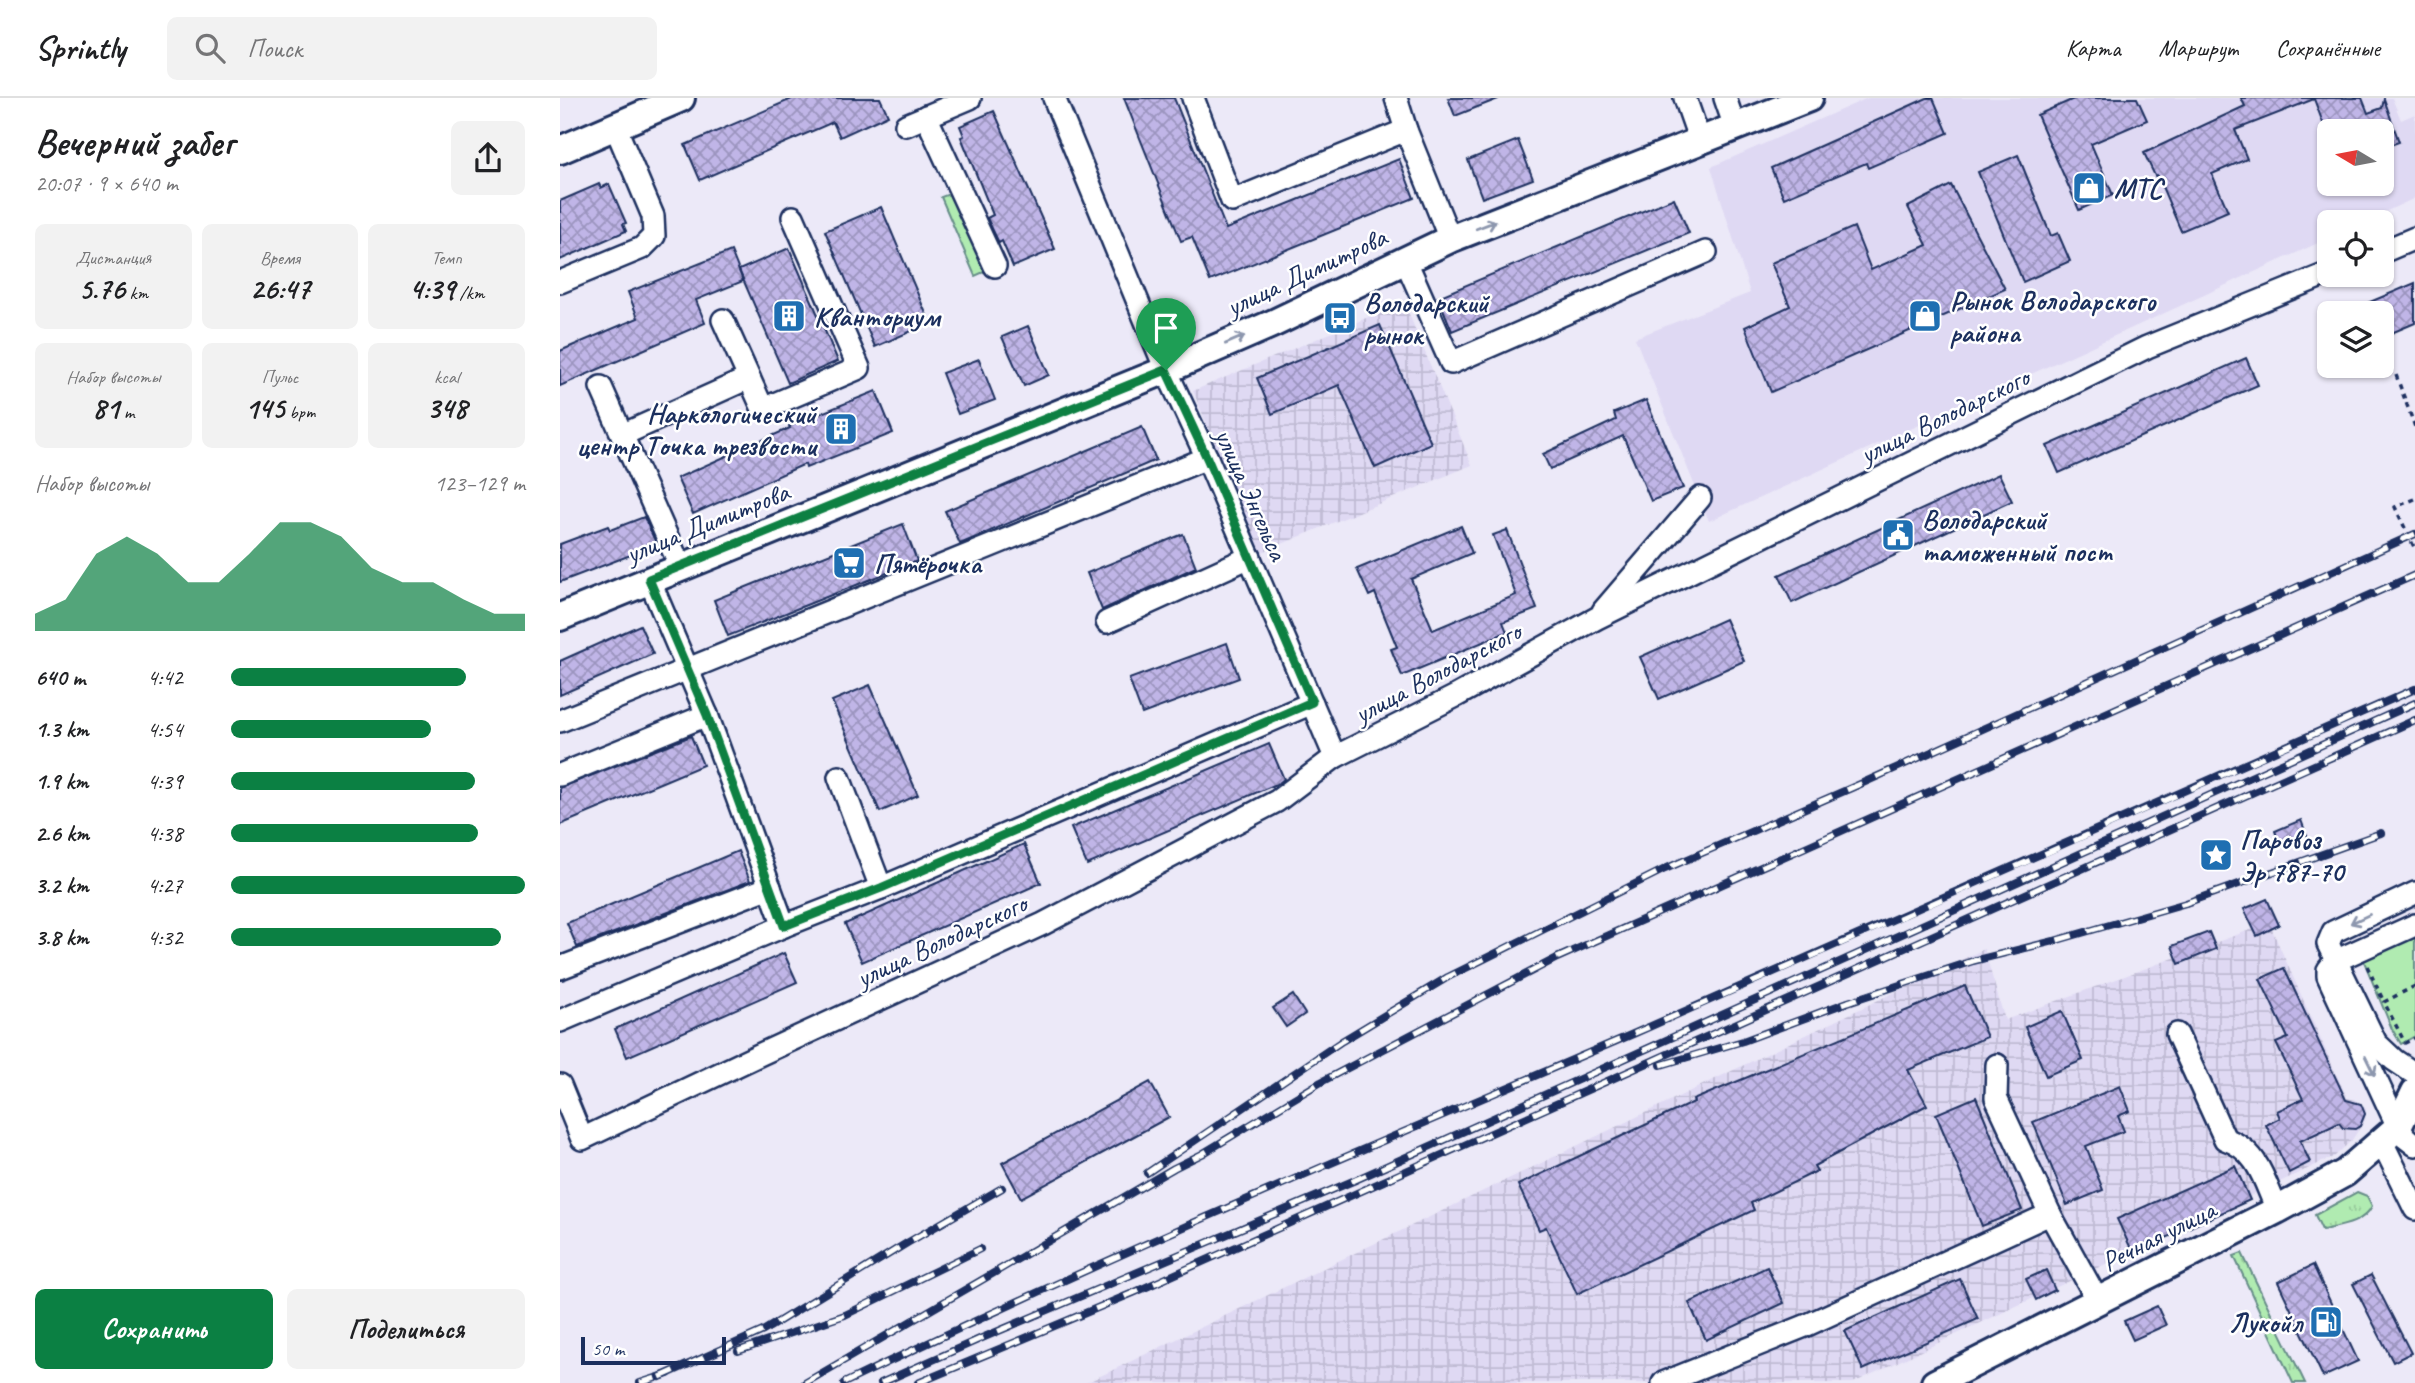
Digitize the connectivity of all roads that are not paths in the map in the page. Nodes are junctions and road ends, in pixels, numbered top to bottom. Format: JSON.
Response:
{"nodes":[{"id":1,"x":681,"y":98,"type":"edge"},
{"id":2,"x":970,"y":98,"type":"edge"},
{"id":3,"x":1054,"y":98,"type":"edge"},
{"id":4,"x":1193,"y":98,"type":"edge"},
{"id":5,"x":1396,"y":98,"type":"edge"},
{"id":6,"x":1685,"y":98,"type":"edge"},
{"id":7,"x":1725,"y":98,"type":"edge"},
{"id":8,"x":1809,"y":98,"type":"edge"},
{"id":9,"x":926,"y":116,"type":"junction"},
{"id":10,"x":906,"y":125,"type":"dead end"},
{"id":11,"x":615,"y":126,"type":"junction"},
{"id":12,"x":1735,"y":127,"type":"junction"},
{"id":13,"x":1406,"y":130,"type":"junction"},
{"id":14,"x":1700,"y":141,"type":"junction"},
{"id":15,"x":560,"y":150,"type":"edge"},
{"id":16,"x":793,"y":217,"type":"dead end"},
{"id":17,"x":2415,"y":238,"type":"edge"},
{"id":18,"x":1450,"y":239,"type":"junction"},
{"id":19,"x":2394,"y":246,"type":"edge"},
{"id":20,"x":1706,"y":252,"type":"dead end"},
{"id":21,"x":1405,"y":259,"type":"junction"},
{"id":22,"x":995,"y":266,"type":"dead end"},
{"id":23,"x":2317,"y":278,"type":"edge"},
{"id":24,"x":560,"y":282,"type":"edge"},
{"id":25,"x":723,"y":320,"type":"dead end"},
{"id":26,"x":1166,"y":370,"type":"junction"},
{"id":27,"x":749,"y":378,"type":"junction"},
{"id":28,"x":601,"y":387,"type":"dead end"},
{"id":29,"x":622,"y":435,"type":"junction"},
{"id":30,"x":1207,"y":458,"type":"junction"},
{"id":31,"x":1700,"y":498,"type":"dead end"},
{"id":32,"x":1250,"y":557,"type":"junction"},
{"id":33,"x":680,"y":566,"type":"junction"},
{"id":34,"x":649,"y":579,"type":"junction"},
{"id":35,"x":560,"y":617,"type":"edge"},
{"id":36,"x":1597,"y":618,"type":"junction"},
{"id":37,"x":1107,"y":622,"type":"dead end"},
{"id":38,"x":688,"y":669,"type":"junction"},
{"id":39,"x":1312,"y":702,"type":"junction"},
{"id":40,"x":707,"y":715,"type":"junction"},
{"id":41,"x":560,"y":721,"type":"edge"},
{"id":42,"x":1335,"y":757,"type":"junction"},
{"id":43,"x":560,"y":775,"type":"edge"},
{"id":44,"x":839,"y":777,"type":"dead end"},
{"id":45,"x":770,"y":887,"type":"junction"},
{"id":46,"x":881,"y":888,"type":"junction"},
{"id":47,"x":2415,"y":893,"type":"edge"},
{"id":48,"x":2415,"y":925,"type":"edge"},
{"id":49,"x":784,"y":926,"type":"junction"},
{"id":50,"x":2335,"y":961,"type":"junction"},
{"id":51,"x":560,"y":968,"type":"edge"},
{"id":52,"x":560,"y":1021,"type":"edge"},
{"id":53,"x":2177,"y":1034,"type":"dead end"},
{"id":54,"x":1997,"y":1065,"type":"dead end"},
{"id":55,"x":2415,"y":1074,"type":"edge"},
{"id":56,"x":560,"y":1085,"type":"edge"},
{"id":57,"x":2415,"y":1092,"type":"edge"},
{"id":58,"x":2403,"y":1134,"type":"edge"},
{"id":59,"x":2415,"y":1209,"type":"edge"},
{"id":60,"x":2277,"y":1210,"type":"junction"},
{"id":61,"x":2050,"y":1214,"type":"junction"},
{"id":62,"x":2098,"y":1301,"type":"junction"},
{"id":63,"x":1663,"y":1383,"type":"edge"},
{"id":64,"x":1935,"y":1383,"type":"edge"}],
"edges":[{"from":1,"to":11,"type":"main road"},
{"from":2,"to":9,"type":"street"},
{"from":3,"to":26,"type":"street","name":"улица Энгельса"},
{"from":4,"to":13,"type":"street"},
{"from":5,"to":13,"type":"street"},
{"from":6,"to":14,"type":"street"},
{"from":7,"to":12,"type":"street"},
{"from":8,"to":12,"type":"main road","name":"улица Димитрова"},
{"from":9,"to":10,"type":"street"},
{"from":9,"to":22,"type":"street"},
{"from":11,"to":15,"type":"main road"},
{"from":11,"to":24,"type":"street"},
{"from":12,"to":14,"type":"main road","name":"улица Димитрова"},
{"from":13,"to":18,"type":"street"},
{"from":18,"to":14,"type":"main road","name":"улица Димитрова","one_way":true},
{"from":16,"to":27,"type":"street"},
{"from":17,"to":19,"type":"street"},
{"from":18,"to":21,"type":"main road","name":"улица Димитрова"},
{"from":20,"to":21,"type":"street"},
{"from":26,"to":21,"type":"main road","name":"улица Димитрова","one_way":true},
{"from":23,"to":36,"type":"street","name":"улица Володарского"},
{"from":25,"to":27,"type":"street"},
{"from":26,"to":30,"type":"street","name":"улица Энгельса"},
{"from":26,"to":33,"type":"main road","name":"улица Димитрова"},
{"from":27,"to":29,"type":"street"},
{"from":28,"to":29,"type":"street"},
{"from":29,"to":33,"type":"street"},
{"from":30,"to":32,"type":"street","name":"улица Энгельса"},
{"from":30,"to":38,"type":"street"},
{"from":31,"to":36,"type":"street"},
{"from":32,"to":37,"type":"street"},
{"from":32,"to":39,"type":"street","name":"улица Энгельса"},
{"from":33,"to":34,"type":"main road","name":"улица Димитрова"},
{"from":34,"to":35,"type":"main road","name":"улица Димитрова"},
{"from":34,"to":38,"type":"street"},
{"from":36,"to":42,"type":"street","name":"улица Володарского"},
{"from":38,"to":40,"type":"street"},
{"from":38,"to":41,"type":"street"},
{"from":39,"to":42,"type":"street","name":"улица Энгельса"},
{"from":39,"to":46,"type":"street"},
{"from":40,"to":43,"type":"street"},
{"from":40,"to":45,"type":"street"},
{"from":42,"to":56,"type":"street","name":"улица Володарского"},
{"from":44,"to":46,"type":"street"},
{"from":45,"to":49,"type":"street"},
{"from":45,"to":51,"type":"street"},
{"from":46,"to":49,"type":"street"},
{"from":47,"to":50,"type":"street","one_way":true},
{"from":48,"to":50,"type":"street"},
{"from":49,"to":52,"type":"street"},
{"from":50,"to":55,"type":"street"},
{"from":50,"to":58,"type":"street","one_way":true},
{"from":53,"to":60,"type":"street"},
{"from":54,"to":61,"type":"street"},
{"from":57,"to":58,"type":"main road","name":"Речная улица"},
{"from":58,"to":59,"type":"street"},
{"from":58,"to":60,"type":"main road","name":"Речная улица"},
{"from":60,"to":62,"type":"main road","name":"Речная улица"},
{"from":61,"to":62,"type":"street"},
{"from":61,"to":63,"type":"street"},
{"from":62,"to":64,"type":"main road","name":"Речная улица"}]}
